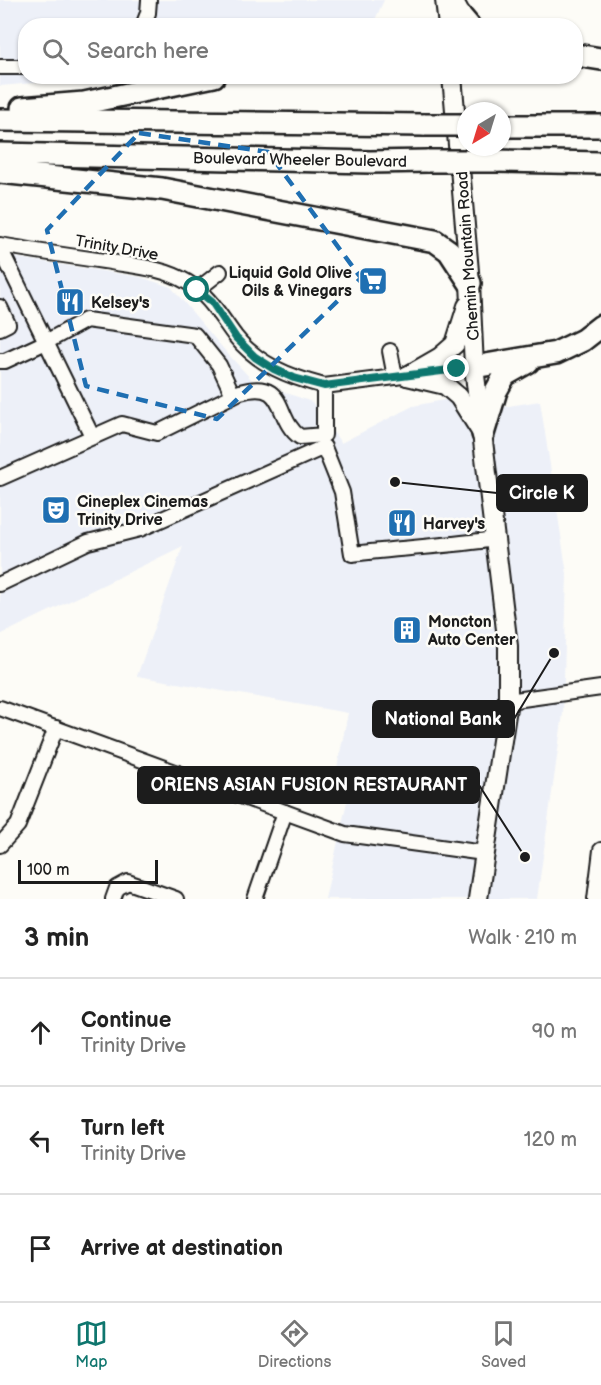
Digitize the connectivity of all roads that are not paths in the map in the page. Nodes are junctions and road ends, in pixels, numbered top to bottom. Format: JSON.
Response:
{"nodes":[{"id":1,"x":149,"y":0,"type":"edge"},
{"id":2,"x":445,"y":0,"type":"edge"},
{"id":3,"x":452,"y":0,"type":"edge"},
{"id":4,"x":146,"y":18,"type":"edge"},
{"id":5,"x":447,"y":18,"type":"edge"},
{"id":6,"x":463,"y":18,"type":"edge"},
{"id":7,"x":583,"y":56,"type":"edge"},
{"id":8,"x":601,"y":59,"type":"edge"},
{"id":9,"x":0,"y":67,"type":"edge"},
{"id":10,"x":18,"y":67,"type":"edge"},
{"id":11,"x":175,"y":84,"type":"edge"},
{"id":12,"x":454,"y":84,"type":"edge"},
{"id":13,"x":0,"y":110,"type":"edge"},
{"id":14,"x":0,"y":120,"type":"edge"},
{"id":15,"x":457,"y":125,"type":"edge"},
{"id":16,"x":511,"y":126,"type":"edge"},
{"id":17,"x":601,"y":126,"type":"edge"},
{"id":18,"x":0,"y":154,"type":"edge"},
{"id":19,"x":601,"y":163,"type":"edge"},
{"id":20,"x":0,"y":172,"type":"edge"},
{"id":21,"x":0,"y":247,"type":"edge"},
{"id":22,"x":220,"y":272,"type":"dead end"},
{"id":23,"x":471,"y":289,"type":"junction"},
{"id":24,"x":197,"y":290,"type":"junction"},
{"id":25,"x":0,"y":307,"type":"edge"},
{"id":26,"x":601,"y":326,"type":"edge"},
{"id":27,"x":0,"y":328,"type":"edge"},
{"id":28,"x":46,"y":342,"type":"junction"},
{"id":29,"x":390,"y":351,"type":"dead end"},
{"id":30,"x":539,"y":356,"type":"junction"},
{"id":31,"x":2,"y":358,"type":"edge"},
{"id":32,"x":474,"y":367,"type":"junction"},
{"id":33,"x":401,"y":376,"type":"junction"},
{"id":34,"x":324,"y":386,"type":"junction"},
{"id":35,"x":233,"y":395,"type":"junction"},
{"id":36,"x":483,"y":434,"type":"junction"},
{"id":37,"x":92,"y":436,"type":"junction"},
{"id":38,"x":324,"y":441,"type":"junction"},
{"id":39,"x":0,"y":478,"type":"edge"},
{"id":40,"x":495,"y":539,"type":"junction"},
{"id":41,"x":0,"y":585,"type":"edge"},
{"id":42,"x":601,"y":688,"type":"edge"},
{"id":43,"x":508,"y":701,"type":"junction"},
{"id":44,"x":0,"y":708,"type":"edge"},
{"id":45,"x":56,"y":728,"type":"junction"},
{"id":46,"x":285,"y":812,"type":"junction"},
{"id":47,"x":0,"y":844,"type":"edge"},
{"id":48,"x":601,"y":850,"type":"edge"},
{"id":49,"x":484,"y":853,"type":"junction"},
{"id":50,"x":113,"y":899,"type":"edge"},
{"id":51,"x":176,"y":899,"type":"edge"},
{"id":52,"x":255,"y":899,"type":"edge"},
{"id":53,"x":478,"y":899,"type":"edge"},
{"id":54,"x":595,"y":899,"type":"edge"}],
"edges":[{"from":1,"to":4,"type":"street"},
{"from":2,"to":5,"type":"main road"},
{"from":3,"to":6,"type":"highway"},
{"from":7,"to":8,"type":"highway"},
{"from":9,"to":10,"type":"street"},
{"from":11,"to":13,"type":"highway"},
{"from":12,"to":23,"type":"main road","name":"Chemin Mountain Road"},
{"from":14,"to":15,"type":"highway","bridge":true},
{"from":16,"to":17,"type":"highway"},
{"from":18,"to":19,"type":"highway","name":"Boulevard Wheeler Boulevard","bridge":true},
{"from":20,"to":23,"type":"highway"},
{"from":21,"to":24,"type":"street","name":"Trinity Drive"},
{"from":21,"to":28,"type":"street"},
{"from":22,"to":24,"type":"street"},
{"from":23,"to":32,"type":"main road","name":"Chemin Mountain Road"},
{"from":23,"to":33,"type":"main road"},
{"from":24,"to":34,"type":"street","name":"Trinity Drive"},
{"from":25,"to":27,"type":"street"},
{"from":26,"to":30,"type":"highway"},
{"from":28,"to":31,"type":"street"},
{"from":28,"to":35,"type":"street"},
{"from":28,"to":37,"type":"street"},
{"from":29,"to":33,"type":"street"},
{"from":30,"to":32,"type":"highway"},
{"from":30,"to":36,"type":"highway"},
{"from":32,"to":33,"type":"street","name":"Trinity Drive"},
{"from":32,"to":36,"type":"main road","name":"Chemin Mountain Road"},
{"from":33,"to":34,"type":"street","name":"Trinity Drive"},
{"from":33,"to":36,"type":"main road"},
{"from":34,"to":38,"type":"street"},
{"from":35,"to":37,"type":"street"},
{"from":35,"to":38,"type":"street"},
{"from":36,"to":40,"type":"main road","name":"Chemin Mountain Road"},
{"from":37,"to":39,"type":"street"},
{"from":38,"to":40,"type":"street"},
{"from":38,"to":41,"type":"street"},
{"from":40,"to":43,"type":"main road","name":"Chemin Mountain Road"},
{"from":42,"to":43,"type":"street"},
{"from":43,"to":49,"type":"main road","name":"Chemin Mountain Road"},
{"from":44,"to":45,"type":"street"},
{"from":45,"to":46,"type":"street"},
{"from":45,"to":47,"type":"street"},
{"from":46,"to":49,"type":"street"},
{"from":46,"to":52,"type":"street"},
{"from":48,"to":54,"type":"street"},
{"from":49,"to":53,"type":"main road","name":"Chemin Mountain Road"},
{"from":50,"to":51,"type":"street"}]}
